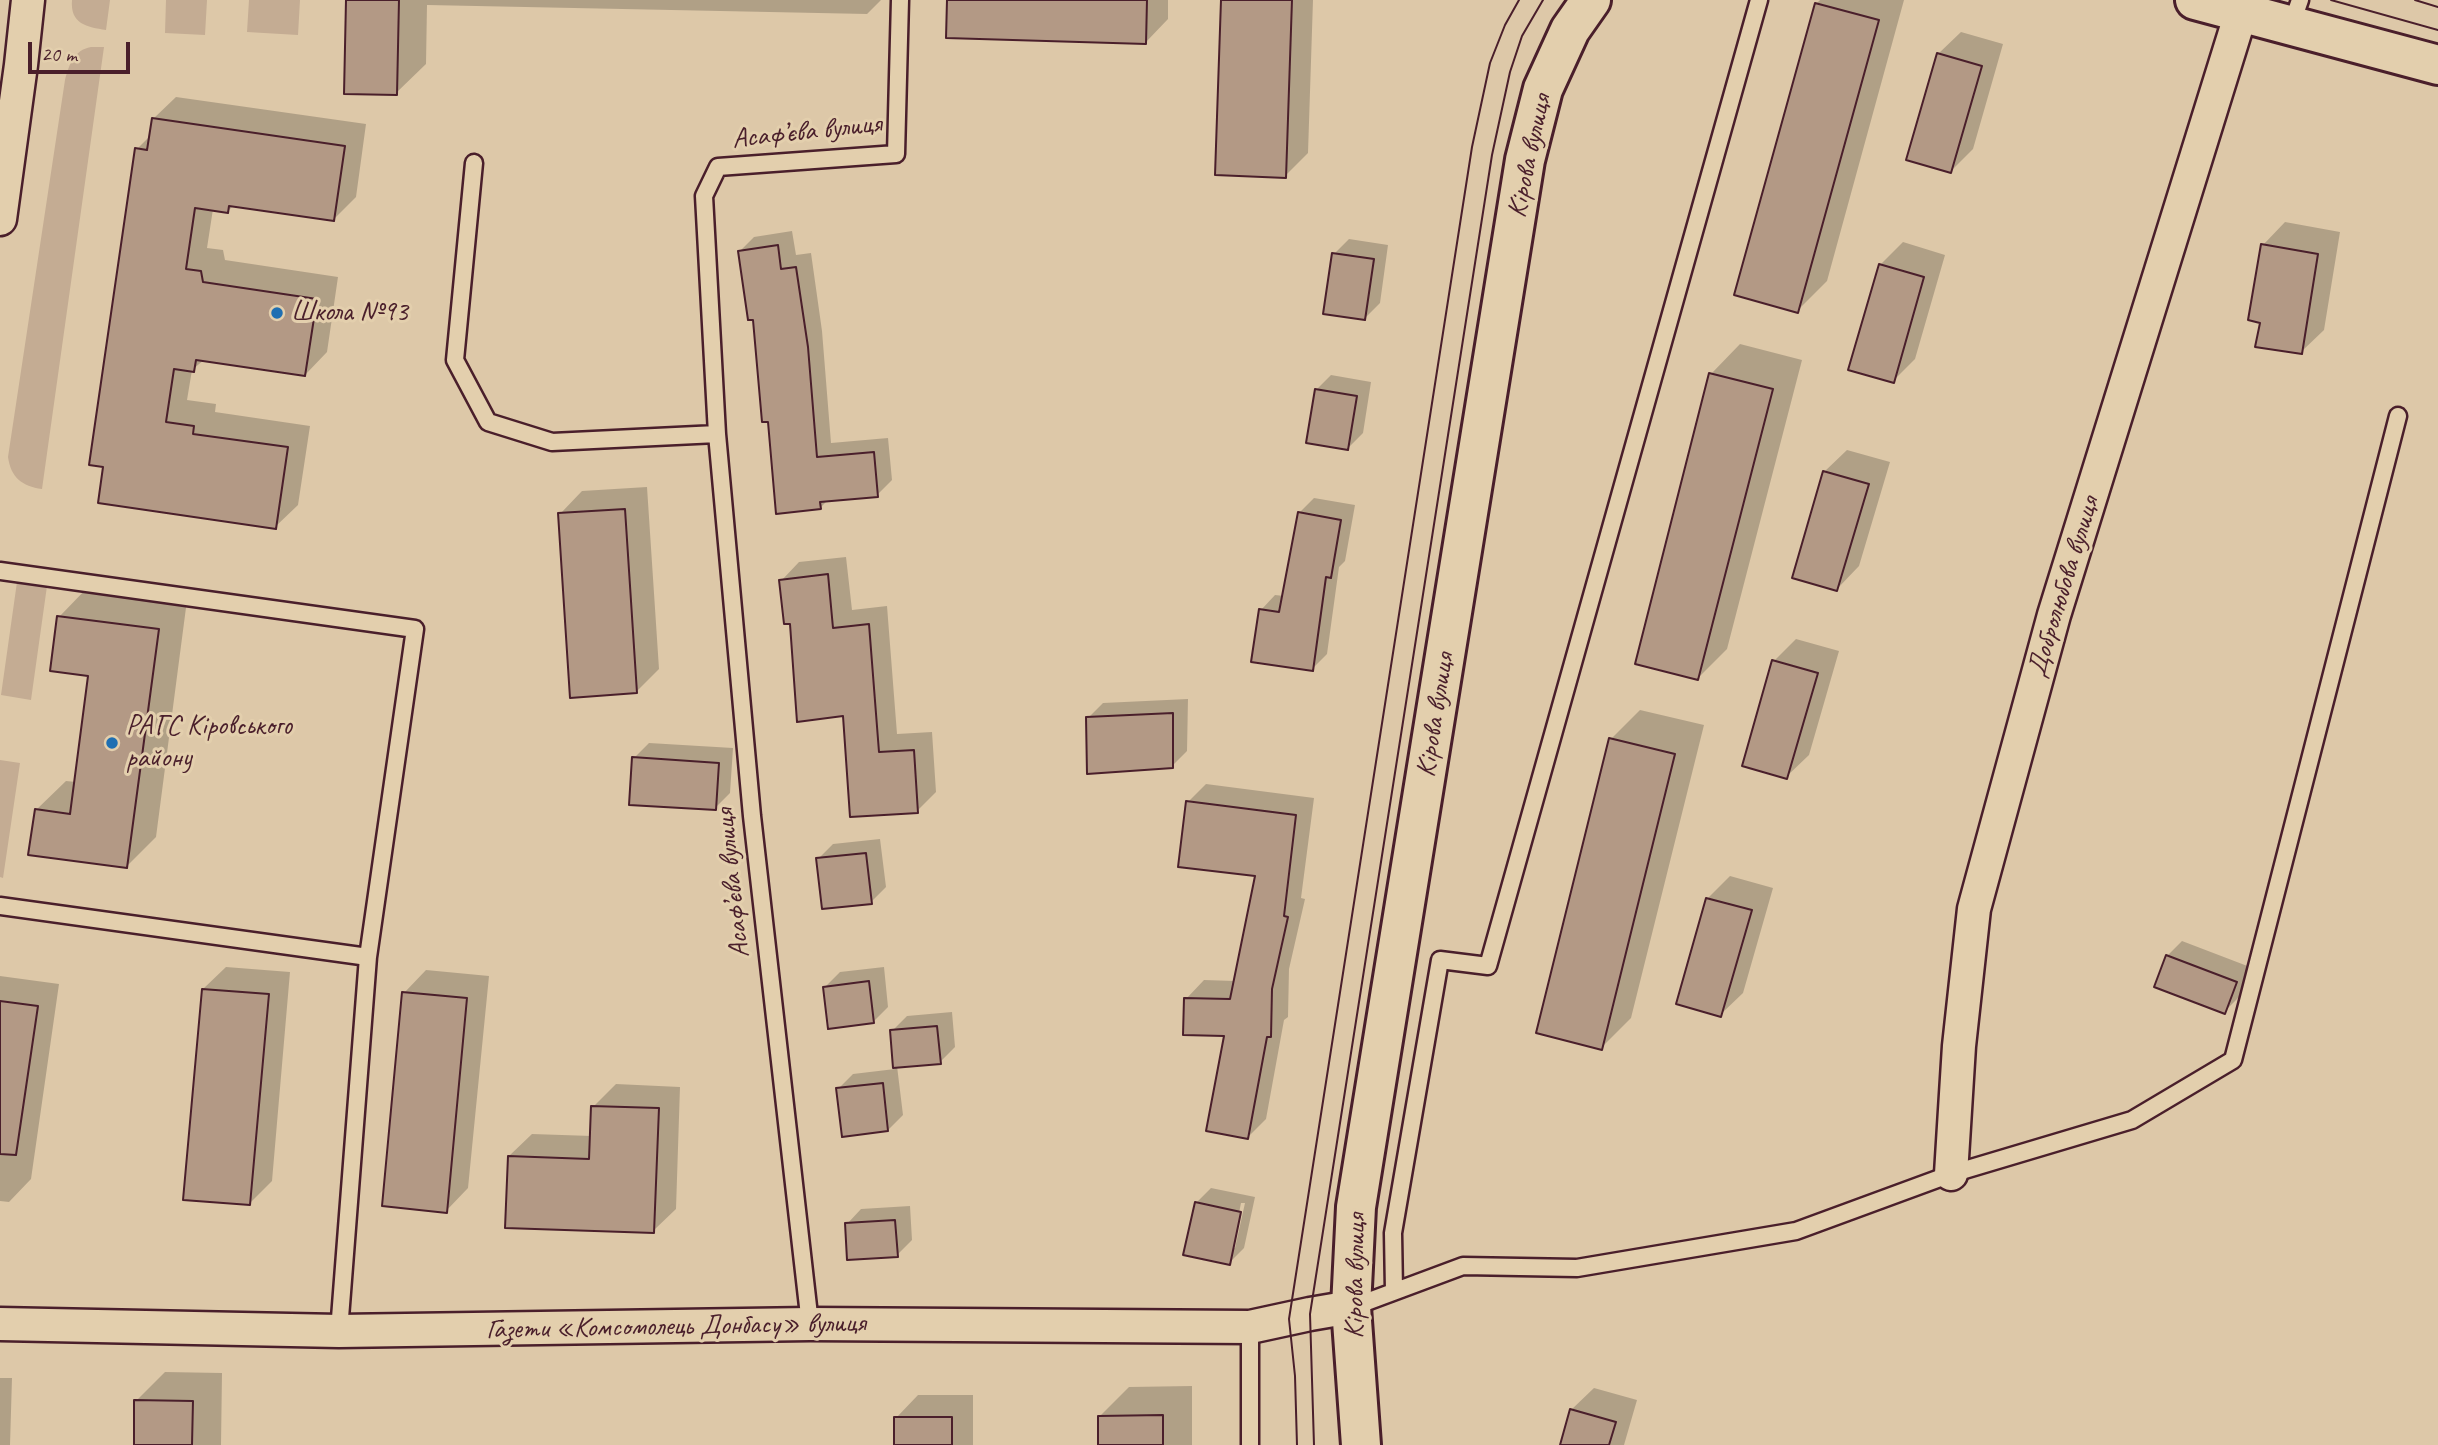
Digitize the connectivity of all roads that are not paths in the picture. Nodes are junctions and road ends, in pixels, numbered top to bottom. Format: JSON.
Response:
{"nodes":[{"id":1,"x":28,"y":0,"type":"edge"},
{"id":2,"x":900,"y":0,"type":"edge"},
{"id":3,"x":1591,"y":0,"type":"edge"},
{"id":4,"x":1759,"y":0,"type":"edge"},
{"id":5,"x":2195,"y":0,"type":"edge"},
{"id":6,"x":2241,"y":13,"type":"junction"},
{"id":7,"x":2295,"y":13,"type":"edge"},
{"id":8,"x":11,"y":64,"type":"edge"},
{"id":9,"x":2438,"y":65,"type":"edge"},
{"id":10,"x":474,"y":163,"type":"dead end"},
{"id":11,"x":0,"y":219,"type":"edge"},
{"id":12,"x":2398,"y":416,"type":"dead end"},
{"id":13,"x":718,"y":434,"type":"junction"},
{"id":14,"x":0,"y":571,"type":"edge"},
{"id":15,"x":0,"y":906,"type":"edge"},
{"id":16,"x":368,"y":957,"type":"junction"},
{"id":17,"x":1951,"y":1174,"type":"junction"},
{"id":18,"x":1394,"y":1291,"type":"junction"},
{"id":19,"x":1351,"y":1307,"type":"junction"},
{"id":20,"x":0,"y":1324,"type":"edge"},
{"id":21,"x":810,"y":1324,"type":"junction"},
{"id":22,"x":1250,"y":1327,"type":"junction"},
{"id":23,"x":339,"y":1331,"type":"junction"},
{"id":24,"x":1250,"y":1445,"type":"edge"},
{"id":25,"x":1361,"y":1445,"type":"edge"}],
"edges":[{"from":1,"to":8,"type":"street"},
{"from":2,"to":13,"type":"lane","name":"Асаф’єва вулиця"},
{"from":3,"to":19,"type":"main road","name":"Кірова вулиця"},
{"from":4,"to":18,"type":"lane"},
{"from":5,"to":6,"type":"main road"},
{"from":6,"to":7,"type":"main road"},
{"from":6,"to":17,"type":"street","name":"Добролюбова вулиця"},
{"from":7,"to":9,"type":"main road"},
{"from":8,"to":11,"type":"street"},
{"from":10,"to":13,"type":"lane"},
{"from":12,"to":17,"type":"lane"},
{"from":13,"to":21,"type":"lane","name":"Асаф’єва вулиця"},
{"from":14,"to":16,"type":"lane"},
{"from":15,"to":16,"type":"lane"},
{"from":16,"to":23,"type":"lane"},
{"from":17,"to":18,"type":"lane"},
{"from":18,"to":19,"type":"lane"},
{"from":19,"to":22,"type":"street","name":"Газети «Комсомолець Донбасу» вулиця"},
{"from":19,"to":25,"type":"main road","name":"Кірова вулиця"},
{"from":20,"to":23,"type":"street","name":"Газети «Комсомолець Донбасу» вулиця"},
{"from":21,"to":22,"type":"street","name":"Газети «Комсомолець Донбасу» вулиця"},
{"from":21,"to":23,"type":"street","name":"Газети «Комсомолець Донбасу» вулиця"},
{"from":22,"to":24,"type":"lane"}]}
